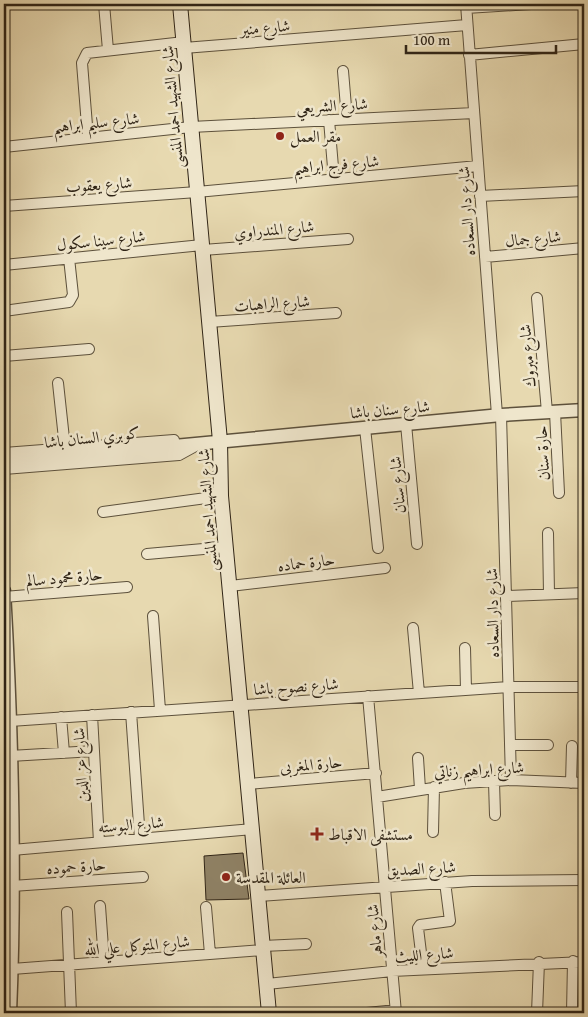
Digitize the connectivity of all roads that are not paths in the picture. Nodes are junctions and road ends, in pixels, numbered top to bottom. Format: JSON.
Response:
{"nodes":[{"id":1,"x":104,"y":4,"type":"edge"},
{"id":2,"x":180,"y":4,"type":"edge"},
{"id":3,"x":531,"y":4,"type":"edge"},
{"id":4,"x":466,"y":6,"type":"edge"},
{"id":5,"x":467,"y":25,"type":"junction"},
{"id":6,"x":584,"y":44,"type":"edge"},
{"id":7,"x":184,"y":45,"type":"junction"},
{"id":8,"x":108,"y":50,"type":"junction"},
{"id":9,"x":470,"y":55,"type":"junction"},
{"id":10,"x":343,"y":72,"type":"dead end"},
{"id":11,"x":474,"y":113,"type":"junction"},
{"id":12,"x":329,"y":120,"type":"junction"},
{"id":13,"x":347,"y":120,"type":"junction"},
{"id":14,"x":191,"y":127,"type":"junction"},
{"id":15,"x":88,"y":138,"type":"junction"},
{"id":16,"x":4,"y":147,"type":"edge"},
{"id":17,"x":478,"y":166,"type":"junction"},
{"id":18,"x":334,"y":180,"type":"junction"},
{"id":19,"x":584,"y":191,"type":"edge"},
{"id":20,"x":197,"y":192,"type":"junction"},
{"id":21,"x":480,"y":196,"type":"junction"},
{"id":22,"x":4,"y":206,"type":"edge"},
{"id":23,"x":348,"y":239,"type":"dead end"},
{"id":24,"x":202,"y":248,"type":"junction"},
{"id":25,"x":584,"y":248,"type":"edge"},
{"id":26,"x":485,"y":257,"type":"junction"},
{"id":27,"x":69,"y":258,"type":"junction"},
{"id":28,"x":4,"y":265,"type":"edge"},
{"id":29,"x":537,"y":298,"type":"dead end"},
{"id":30,"x":4,"y":310,"type":"edge"},
{"id":31,"x":336,"y":313,"type":"dead end"},
{"id":32,"x":209,"y":322,"type":"junction"},
{"id":33,"x":89,"y":349,"type":"dead end"},
{"id":34,"x":4,"y":356,"type":"edge"},
{"id":35,"x":58,"y":382,"type":"dead end"},
{"id":36,"x":584,"y":410,"type":"edge"},
{"id":37,"x":551,"y":412,"type":"junction"},
{"id":38,"x":499,"y":415,"type":"junction"},
{"id":39,"x":406,"y":424,"type":"junction"},
{"id":40,"x":365,"y":428,"type":"junction"},
{"id":41,"x":220,"y":441,"type":"junction"},
{"id":42,"x":183,"y":444,"type":"joint"},
{"id":43,"x":199,"y":444,"type":"junction"},
{"id":44,"x":65,"y":448,"type":"junction"},
{"id":45,"x":4,"y":453,"type":"edge"},
{"id":46,"x":4,"y":462,"type":"edge"},
{"id":47,"x":4,"y":469,"type":"edge"},
{"id":48,"x":559,"y":493,"type":"dead end"},
{"id":49,"x":221,"y":496,"type":"junction"},
{"id":50,"x":103,"y":512,"type":"dead end"},
{"id":51,"x":548,"y":533,"type":"dead end"},
{"id":52,"x":417,"y":544,"type":"dead end"},
{"id":53,"x":226,"y":547,"type":"junction"},
{"id":54,"x":378,"y":548,"type":"dead end"},
{"id":55,"x":147,"y":554,"type":"dead end"},
{"id":56,"x":385,"y":568,"type":"dead end"},
{"id":57,"x":127,"y":586,"type":"dead end"},
{"id":58,"x":230,"y":586,"type":"junction"},
{"id":59,"x":4,"y":591,"type":"edge"},
{"id":60,"x":584,"y":593,"type":"edge"},
{"id":61,"x":549,"y":594,"type":"junction"},
{"id":62,"x":507,"y":596,"type":"junction"},
{"id":63,"x":4,"y":597,"type":"edge"},
{"id":64,"x":153,"y":616,"type":"dead end"},
{"id":65,"x":414,"y":628,"type":"dead end"},
{"id":66,"x":465,"y":648,"type":"dead end"},
{"id":67,"x":509,"y":687,"type":"junction"},
{"id":68,"x":584,"y":687,"type":"edge"},
{"id":69,"x":466,"y":690,"type":"junction"},
{"id":70,"x":419,"y":693,"type":"junction"},
{"id":71,"x":368,"y":696,"type":"junction"},
{"id":72,"x":242,"y":705,"type":"junction"},
{"id":73,"x":160,"y":710,"type":"junction"},
{"id":74,"x":131,"y":712,"type":"junction"},
{"id":75,"x":92,"y":715,"type":"junction"},
{"id":76,"x":61,"y":717,"type":"junction"},
{"id":77,"x":10,"y":721,"type":"junction"},
{"id":78,"x":510,"y":745,"type":"junction"},
{"id":79,"x":548,"y":745,"type":"dead end"},
{"id":80,"x":572,"y":746,"type":"dead end"},
{"id":81,"x":94,"y":751,"type":"junction"},
{"id":82,"x":64,"y":753,"type":"junction"},
{"id":83,"x":10,"y":756,"type":"junction"},
{"id":84,"x":418,"y":758,"type":"dead end"},
{"id":85,"x":376,"y":773,"type":"junction"},
{"id":86,"x":511,"y":780,"type":"junction"},
{"id":87,"x":494,"y":782,"type":"junction"},
{"id":88,"x":571,"y":783,"type":"junction"},
{"id":89,"x":584,"y":783,"type":"edge"},
{"id":90,"x":249,"y":784,"type":"junction"},
{"id":91,"x":434,"y":786,"type":"junction"},
{"id":92,"x":420,"y":789,"type":"junction"},
{"id":93,"x":377,"y":797,"type":"junction"},
{"id":94,"x":494,"y":815,"type":"dead end"},
{"id":95,"x":253,"y":829,"type":"junction"},
{"id":96,"x":433,"y":832,"type":"dead end"},
{"id":97,"x":140,"y":839,"type":"junction"},
{"id":98,"x":99,"y":842,"type":"junction"},
{"id":99,"x":12,"y":850,"type":"junction"},
{"id":100,"x":143,"y":876,"type":"dead end"},
{"id":101,"x":584,"y":880,"type":"edge"},
{"id":102,"x":446,"y":882,"type":"junction"},
{"id":103,"x":385,"y":885,"type":"junction"},
{"id":104,"x":12,"y":886,"type":"junction"},
{"id":105,"x":259,"y":896,"type":"junction"},
{"id":106,"x":100,"y":906,"type":"dead end"},
{"id":107,"x":206,"y":907,"type":"dead end"},
{"id":108,"x":67,"y":912,"type":"dead end"},
{"id":109,"x":306,"y":944,"type":"dead end"},
{"id":110,"x":264,"y":948,"type":"junction"},
{"id":111,"x":210,"y":954,"type":"junction"},
{"id":112,"x":573,"y":961,"type":"junction"},
{"id":113,"x":104,"y":962,"type":"junction"},
{"id":114,"x":539,"y":962,"type":"junction"},
{"id":115,"x":584,"y":962,"type":"edge"},
{"id":116,"x":69,"y":965,"type":"junction"},
{"id":117,"x":12,"y":969,"type":"junction"},
{"id":118,"x":423,"y":969,"type":"junction"},
{"id":119,"x":392,"y":971,"type":"junction"},
{"id":120,"x":267,"y":984,"type":"junction"},
{"id":121,"x":396,"y":1012,"type":"edge"},
{"id":122,"x":10,"y":1013,"type":"edge"},
{"id":123,"x":71,"y":1013,"type":"edge"},
{"id":124,"x":270,"y":1013,"type":"edge"},
{"id":125,"x":367,"y":1013,"type":"edge"},
{"id":126,"x":537,"y":1013,"type":"edge"},
{"id":127,"x":572,"y":1013,"type":"edge"}],
"edges":[{"from":1,"to":8,"type":"street"},
{"from":2,"to":7,"type":"main road","name":"شارع الشهيد احمد المنسى"},
{"from":3,"to":4,"type":"street"},
{"from":4,"to":5,"type":"street","name":"شارع دار السعاده"},
{"from":5,"to":7,"type":"street","name":"شارع منير"},
{"from":5,"to":9,"type":"street","name":"شارع دار السعاده"},
{"from":6,"to":9,"type":"street"},
{"from":7,"to":8,"type":"street","name":"شارع منير"},
{"from":7,"to":14,"type":"main road","name":"شارع الشهيد احمد المنسى"},
{"from":8,"to":15,"type":"street","name":"شارع منير"},
{"from":9,"to":11,"type":"street","name":"شارع دار السعاده"},
{"from":10,"to":13,"type":"street"},
{"from":11,"to":13,"type":"street","name":"شارع الشريعي"},
{"from":11,"to":17,"type":"street","name":"شارع دار السعاده"},
{"from":12,"to":13,"type":"street","name":"شارع الشريعي"},
{"from":12,"to":14,"type":"street","name":"شارع الشريعي"},
{"from":12,"to":18,"type":"street"},
{"from":14,"to":15,"type":"street","name":"شارع سليم ابراهيم"},
{"from":14,"to":20,"type":"main road","name":"شارع الشهيد احمد المنسى"},
{"from":15,"to":16,"type":"street","name":"شارع سليم ابراهيم"},
{"from":17,"to":18,"type":"street","name":"شارع فرج ابراهيم"},
{"from":17,"to":21,"type":"street","name":"شارع دار السعاده"},
{"from":18,"to":20,"type":"street","name":"شارع فرج ابراهيم"},
{"from":19,"to":21,"type":"street"},
{"from":20,"to":22,"type":"street","name":"شارع يعقوب"},
{"from":20,"to":24,"type":"main road","name":"شارع الشهيد احمد المنسى"},
{"from":21,"to":26,"type":"street","name":"شارع دار السعاده"},
{"from":23,"to":24,"type":"street","name":"شارع المندراوي"},
{"from":24,"to":27,"type":"street","name":"شارع سينا سكول"},
{"from":24,"to":32,"type":"main road","name":"شارع الشهيد احمد المنسى"},
{"from":25,"to":26,"type":"street","name":"شارع جمال"},
{"from":26,"to":38,"type":"street","name":"شارع دار السعاده"},
{"from":27,"to":28,"type":"street","name":"شارع سينا سكول"},
{"from":27,"to":30,"type":"street"},
{"from":29,"to":37,"type":"street","name":"شارع مبروك"},
{"from":31,"to":32,"type":"street","name":"شارع الراهبات"},
{"from":32,"to":41,"type":"main road","name":"شارع الشهيد احمد المنسى"},
{"from":33,"to":34,"type":"street"},
{"from":35,"to":44,"type":"street"},
{"from":36,"to":37,"type":"street","name":"شارع سنان باشا"},
{"from":37,"to":38,"type":"street","name":"شارع سنان باشا"},
{"from":37,"to":48,"type":"street","name":"حارة سنان"},
{"from":38,"to":39,"type":"street","name":"شارع سنان باشا"},
{"from":38,"to":62,"type":"street","name":"شارع دار السعاده"},
{"from":39,"to":40,"type":"street","name":"شارع سنان باشا"},
{"from":39,"to":52,"type":"street","name":"شارع سنان"},
{"from":40,"to":41,"type":"street","name":"شارع سنان باشا"},
{"from":40,"to":54,"type":"street"},
{"from":41,"to":43,"type":"street","name":"شارع سنان باشا"},
{"from":41,"to":49,"type":"main road","name":"شارع الشهيد احمد المنسى"},
{"from":42,"to":43,"type":"street","name":"شارع سنان باشا"},
{"from":42,"to":46,"type":"street","name":"كوبري السنان باشا"},
{"from":43,"to":44,"type":"street","name":"شارع سنان باشا"},
{"from":43,"to":47,"type":"street","name":"شارع سنان باشا"},
{"from":44,"to":45,"type":"street","name":"شارع سنان باشا"},
{"from":49,"to":50,"type":"street"},
{"from":49,"to":53,"type":"main road","name":"شارع الشهيد احمد المنسى"},
{"from":51,"to":61,"type":"street"},
{"from":53,"to":55,"type":"street"},
{"from":53,"to":58,"type":"main road","name":"شارع الشهيد احمد المنسى"},
{"from":56,"to":58,"type":"street","name":"حارة حماده"},
{"from":57,"to":63,"type":"street","name":"حارة محمود سالم"},
{"from":58,"to":72,"type":"main road","name":"شارع الشهيد احمد المنسى"},
{"from":59,"to":63,"type":"street"},
{"from":60,"to":61,"type":"street"},
{"from":61,"to":62,"type":"street"},
{"from":62,"to":67,"type":"street","name":"شارع دار السعاده"},
{"from":63,"to":77,"type":"street"},
{"from":64,"to":73,"type":"street"},
{"from":65,"to":70,"type":"street"},
{"from":66,"to":69,"type":"street"},
{"from":67,"to":68,"type":"street","name":"شارع نصوح باشا"},
{"from":67,"to":69,"type":"street","name":"شارع نصوح باشا"},
{"from":67,"to":78,"type":"street","name":"شارع دار السعاده"},
{"from":69,"to":70,"type":"street","name":"شارع نصوح باشا"},
{"from":70,"to":71,"type":"street","name":"شارع نصوح باشا"},
{"from":71,"to":72,"type":"street","name":"شارع نصوح باشا"},
{"from":71,"to":85,"type":"street","name":"شارع ماهر"},
{"from":72,"to":73,"type":"street","name":"شارع نصوح باشا"},
{"from":72,"to":90,"type":"main road","name":"شارع الشهيد احمد المنسى"},
{"from":73,"to":74,"type":"street","name":"شارع نصوح باشا"},
{"from":74,"to":75,"type":"street","name":"شارع نصوح باشا"},
{"from":74,"to":97,"type":"street"},
{"from":75,"to":76,"type":"street","name":"شارع نصوح باشا"},
{"from":75,"to":81,"type":"street","name":"شارع عز الدين"},
{"from":76,"to":77,"type":"street","name":"شارع نصوح باشا"},
{"from":76,"to":82,"type":"street"},
{"from":77,"to":83,"type":"street"},
{"from":78,"to":79,"type":"street"},
{"from":78,"to":86,"type":"street","name":"شارع دار السعاده"},
{"from":80,"to":88,"type":"street"},
{"from":81,"to":82,"type":"street"},
{"from":81,"to":98,"type":"street","name":"شارع عز الدين"},
{"from":82,"to":83,"type":"street"},
{"from":83,"to":99,"type":"street"},
{"from":84,"to":92,"type":"street"},
{"from":85,"to":90,"type":"street","name":"حارة المغربى"},
{"from":85,"to":93,"type":"street","name":"شارع ماهر"},
{"from":86,"to":87,"type":"street","name":"شارع ابراهيم زناتي"},
{"from":86,"to":88,"type":"street","name":"شارع ابراهيم زناتي"},
{"from":87,"to":91,"type":"street","name":"شارع ابراهيم زناتي"},
{"from":87,"to":94,"type":"street"},
{"from":88,"to":89,"type":"street","name":"شارع ابراهيم زناتي"},
{"from":90,"to":95,"type":"main road","name":"شارع الشهيد احمد المنسى"},
{"from":91,"to":92,"type":"street","name":"شارع ابراهيم زناتي"},
{"from":91,"to":96,"type":"street"},
{"from":92,"to":93,"type":"street","name":"شارع ابراهيم زناتي"},
{"from":93,"to":103,"type":"street","name":"شارع ماهر"},
{"from":95,"to":97,"type":"street","name":"شارع البوسته"},
{"from":95,"to":105,"type":"main road","name":"شارع الشهيد احمد المنسى"},
{"from":97,"to":98,"type":"street","name":"شارع البوسته"},
{"from":98,"to":99,"type":"street","name":"شارع البوسته"},
{"from":99,"to":104,"type":"street"},
{"from":100,"to":104,"type":"street","name":"حارة حموده"},
{"from":101,"to":102,"type":"street","name":"شارع الصديق"},
{"from":102,"to":103,"type":"street","name":"شارع الصديق"},
{"from":102,"to":118,"type":"street"},
{"from":103,"to":105,"type":"street","name":"شارع الصديق"},
{"from":103,"to":119,"type":"street","name":"شارع ماهر"},
{"from":104,"to":117,"type":"street"},
{"from":105,"to":110,"type":"main road","name":"شارع الشهيد احمد المنسى"},
{"from":106,"to":113,"type":"street"},
{"from":107,"to":111,"type":"street"},
{"from":108,"to":116,"type":"street"},
{"from":109,"to":110,"type":"street","name":"شارع المتوكل علي الله"},
{"from":110,"to":111,"type":"street","name":"شارع المتوكل علي الله"},
{"from":110,"to":120,"type":"main road","name":"شارع الشهيد احمد المنسى"},
{"from":111,"to":113,"type":"street","name":"شارع المتوكل علي الله"},
{"from":112,"to":114,"type":"street","name":"شارع الليث"},
{"from":112,"to":115,"type":"street","name":"شارع الليث"},
{"from":112,"to":127,"type":"street"},
{"from":113,"to":116,"type":"street","name":"شارع المتوكل علي الله"},
{"from":114,"to":118,"type":"street","name":"شارع الليث"},
{"from":114,"to":126,"type":"street"},
{"from":116,"to":117,"type":"street","name":"شارع المتوكل علي الله"},
{"from":116,"to":123,"type":"street"},
{"from":117,"to":122,"type":"street"},
{"from":118,"to":119,"type":"street","name":"شارع الليث"},
{"from":119,"to":120,"type":"street","name":"شارع الليث"},
{"from":119,"to":121,"type":"street","name":"شارع ماهر"},
{"from":120,"to":124,"type":"main road","name":"شارع الشهيد احمد المنسى"},
{"from":121,"to":125,"type":"street"}]}
